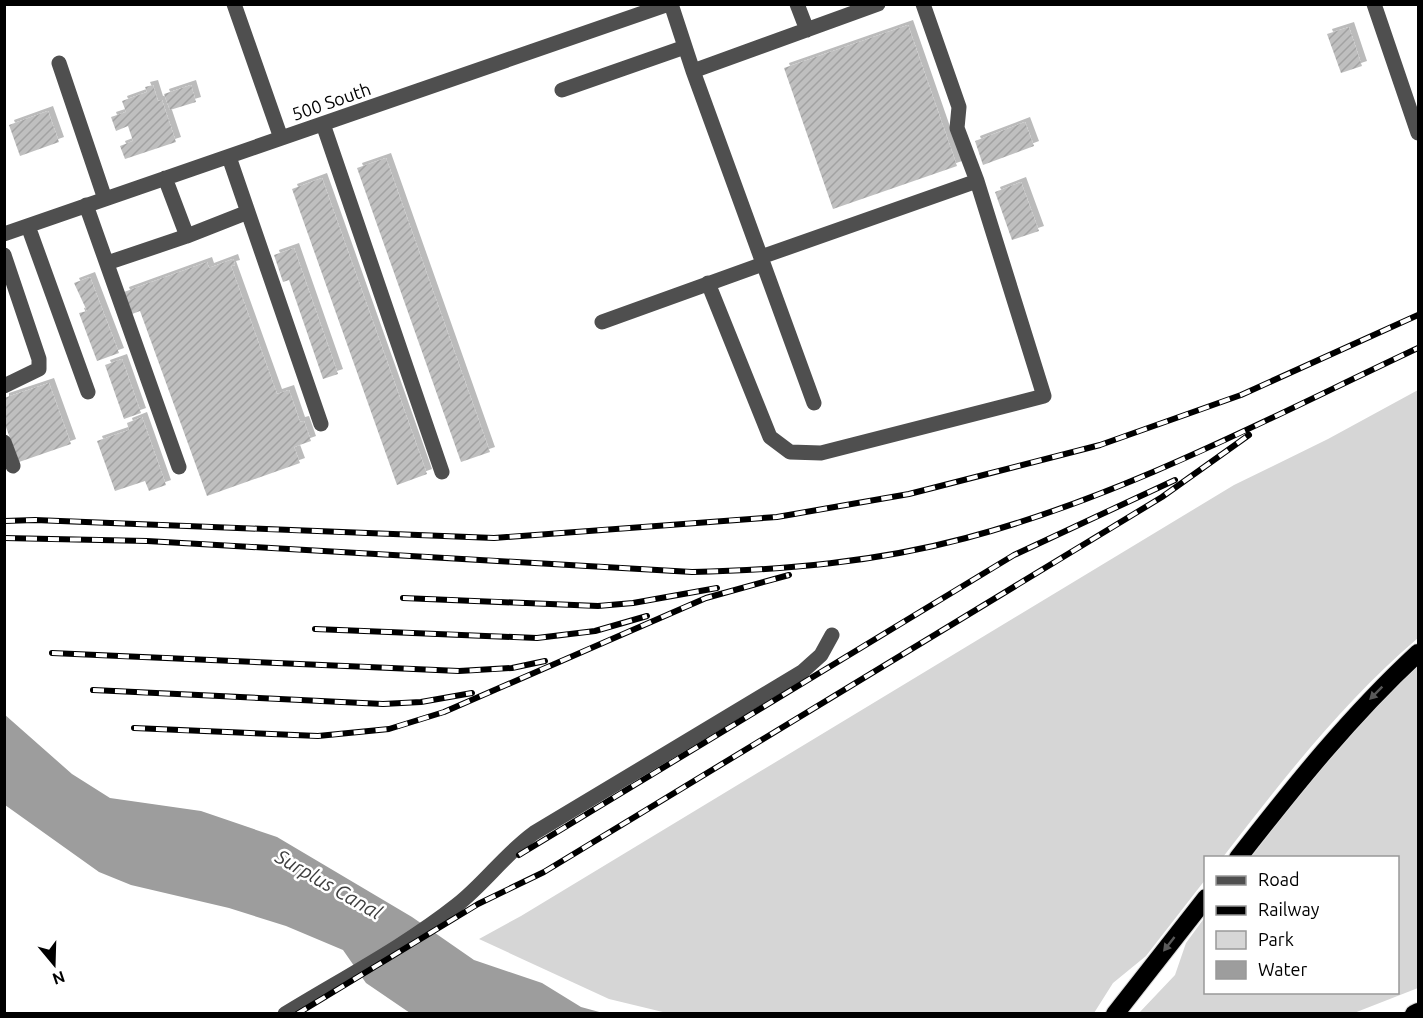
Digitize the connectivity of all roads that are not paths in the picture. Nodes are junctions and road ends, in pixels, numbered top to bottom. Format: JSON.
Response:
{"nodes":[{"id":1,"x":234,"y":4,"type":"edge"},
{"id":2,"x":670,"y":4,"type":"edge"},
{"id":3,"x":797,"y":4,"type":"edge"},
{"id":4,"x":878,"y":4,"type":"edge"},
{"id":5,"x":922,"y":4,"type":"edge"},
{"id":6,"x":1374,"y":4,"type":"edge"},
{"id":7,"x":807,"y":30,"type":"junction"},
{"id":8,"x":685,"y":47,"type":"junction"},
{"id":9,"x":59,"y":63,"type":"dead end"},
{"id":10,"x":693,"y":71,"type":"junction"},
{"id":11,"x":562,"y":90,"type":"dead end"},
{"id":12,"x":323,"y":124,"type":"junction"},
{"id":13,"x":1419,"y":134,"type":"edge"},
{"id":14,"x":281,"y":138,"type":"junction"},
{"id":15,"x":229,"y":157,"type":"junction"},
{"id":16,"x":165,"y":178,"type":"junction"},
{"id":17,"x":977,"y":181,"type":"junction"},
{"id":18,"x":105,"y":199,"type":"junction"},
{"id":19,"x":86,"y":205,"type":"junction"},
{"id":20,"x":248,"y":212,"type":"junction"},
{"id":21,"x":28,"y":226,"type":"junction"},
{"id":22,"x":4,"y":234,"type":"edge"},
{"id":23,"x":188,"y":236,"type":"junction"},
{"id":24,"x":4,"y":255,"type":"edge"},
{"id":25,"x":762,"y":260,"type":"junction"},
{"id":26,"x":107,"y":263,"type":"junction"},
{"id":27,"x":708,"y":283,"type":"junction"},
{"id":28,"x":602,"y":322,"type":"dead end"},
{"id":29,"x":4,"y":386,"type":"edge"},
{"id":30,"x":88,"y":393,"type":"dead end"},
{"id":31,"x":814,"y":403,"type":"dead end"},
{"id":32,"x":321,"y":424,"type":"dead end"},
{"id":33,"x":4,"y":442,"type":"edge"},
{"id":34,"x":13,"y":466,"type":"dead end"},
{"id":35,"x":179,"y":467,"type":"dead end"},
{"id":36,"x":442,"y":472,"type":"dead end"},
{"id":37,"x":832,"y":635,"type":"dead end"},
{"id":38,"x":1419,"y":653,"type":"edge"},
{"id":39,"x":1240,"y":856,"type":"edge"},
{"id":40,"x":1204,"y":901,"type":"edge"},
{"id":41,"x":1419,"y":1012,"type":"edge"},
{"id":42,"x":285,"y":1014,"type":"edge"},
{"id":43,"x":1115,"y":1014,"type":"edge"},
{"id":44,"x":1414,"y":1014,"type":"edge"}],
"edges":[{"from":1,"to":14,"type":"street"},
{"from":2,"to":8,"type":"street"},
{"from":2,"to":12,"type":"street","name":"500 South"},
{"from":3,"to":7,"type":"street"},
{"from":4,"to":7,"type":"street"},
{"from":5,"to":17,"type":"street"},
{"from":6,"to":13,"type":"street"},
{"from":7,"to":10,"type":"street"},
{"from":8,"to":10,"type":"street"},
{"from":8,"to":11,"type":"street"},
{"from":9,"to":18,"type":"street"},
{"from":10,"to":25,"type":"street"},
{"from":12,"to":14,"type":"street","name":"500 South"},
{"from":12,"to":36,"type":"street"},
{"from":14,"to":15,"type":"street","name":"500 South"},
{"from":15,"to":16,"type":"street","name":"500 South"},
{"from":15,"to":20,"type":"street"},
{"from":16,"to":18,"type":"street","name":"500 South"},
{"from":16,"to":23,"type":"street"},
{"from":17,"to":25,"type":"street"},
{"from":17,"to":27,"type":"street"},
{"from":18,"to":19,"type":"street","name":"500 South"},
{"from":19,"to":21,"type":"street","name":"500 South"},
{"from":19,"to":26,"type":"street"},
{"from":20,"to":23,"type":"street"},
{"from":20,"to":32,"type":"street"},
{"from":21,"to":22,"type":"street","name":"500 South"},
{"from":21,"to":30,"type":"street"},
{"from":23,"to":26,"type":"street"},
{"from":24,"to":29,"type":"street"},
{"from":25,"to":27,"type":"street"},
{"from":25,"to":31,"type":"street"},
{"from":26,"to":35,"type":"street"},
{"from":27,"to":28,"type":"street"},
{"from":33,"to":34,"type":"street"},
{"from":37,"to":42,"type":"street"},
{"from":38,"to":39,"type":"highway","one_way":true},
{"from":40,"to":43,"type":"highway","one_way":true},
{"from":41,"to":44,"type":"highway"}]}
